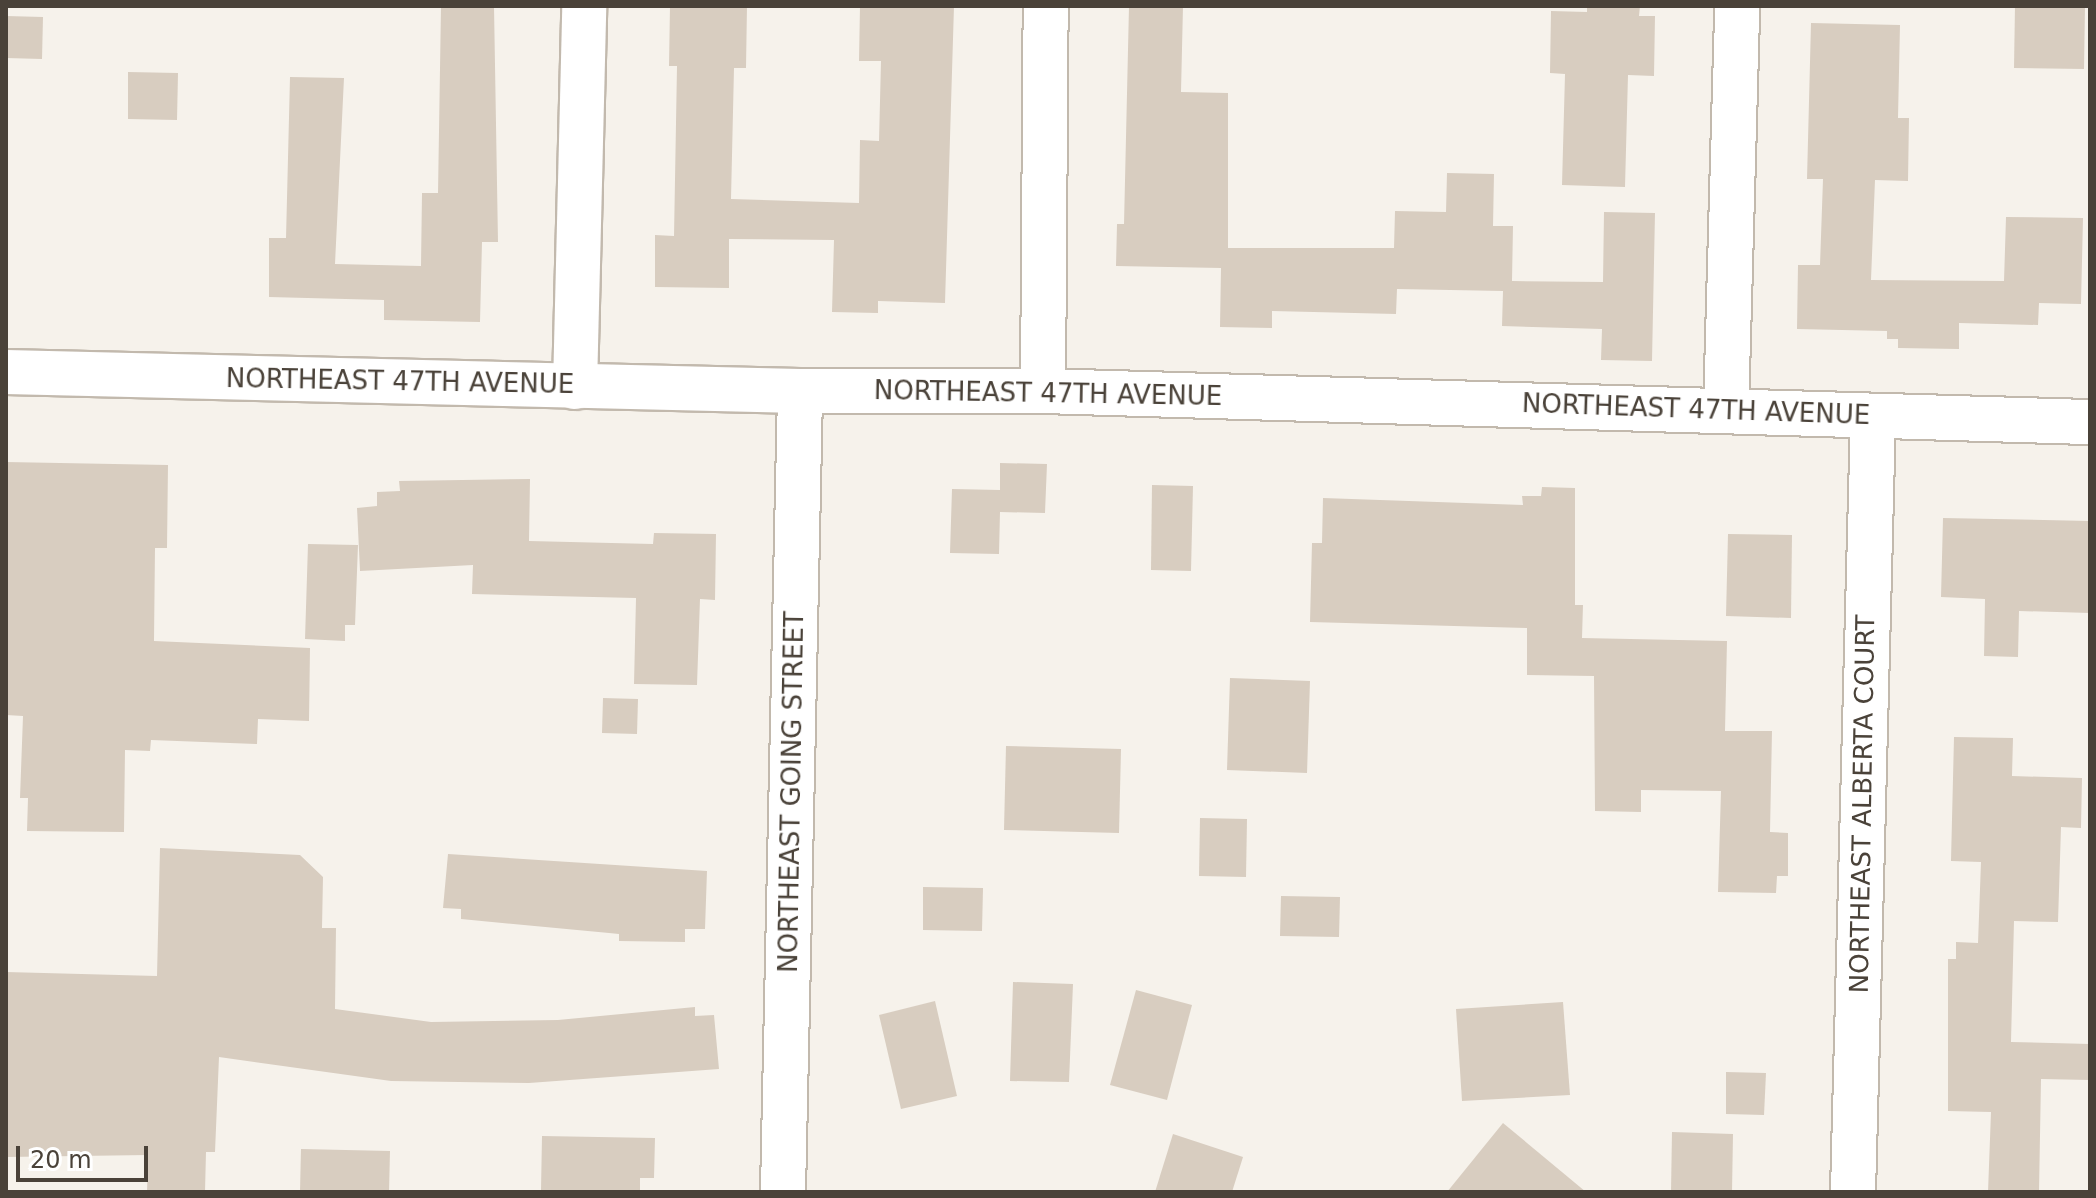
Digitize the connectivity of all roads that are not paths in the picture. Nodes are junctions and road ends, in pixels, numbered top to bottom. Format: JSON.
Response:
{"nodes":[{"id":1,"x":584,"y":6,"type":"edge"},
{"id":2,"x":1046,"y":6,"type":"edge"},
{"id":3,"x":1737,"y":6,"type":"edge"},
{"id":4,"x":6,"y":372,"type":"edge"},
{"id":5,"x":575,"y":387,"type":"junction"},
{"id":6,"x":800,"y":391,"type":"junction"},
{"id":7,"x":1043,"y":391,"type":"junction"},
{"id":8,"x":1726,"y":409,"type":"junction"},
{"id":9,"x":1873,"y":416,"type":"junction"},
{"id":10,"x":2090,"y":422,"type":"edge"},
{"id":11,"x":783,"y":1192,"type":"edge"},
{"id":12,"x":1853,"y":1192,"type":"edge"}],
"edges":[{"from":1,"to":5,"type":"street"},
{"from":2,"to":7,"type":"street"},
{"from":3,"to":8,"type":"street"},
{"from":4,"to":5,"type":"street","name":"NORTHEAST 47TH AVENUE"},
{"from":5,"to":6,"type":"street","name":"NORTHEAST 47TH AVENUE"},
{"from":6,"to":7,"type":"street","name":"NORTHEAST 47TH AVENUE"},
{"from":6,"to":11,"type":"street","name":"NORTHEAST GOING STREET"},
{"from":7,"to":8,"type":"street","name":"NORTHEAST 47TH AVENUE"},
{"from":8,"to":9,"type":"street","name":"NORTHEAST 47TH AVENUE"},
{"from":9,"to":10,"type":"street","name":"NORTHEAST 47TH AVENUE"},
{"from":9,"to":12,"type":"street","name":"NORTHEAST ALBERTA COURT"}]}
